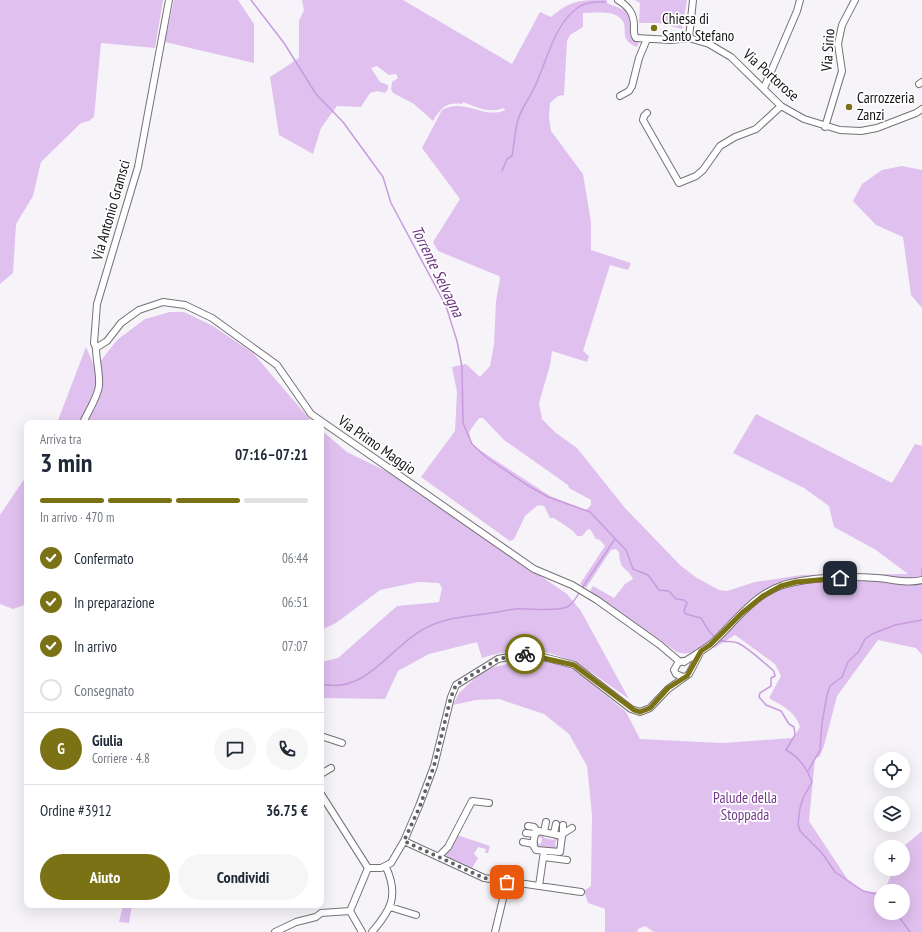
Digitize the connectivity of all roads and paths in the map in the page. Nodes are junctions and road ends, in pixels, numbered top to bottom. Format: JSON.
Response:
{"nodes":[{"id":1,"x":169,"y":0,"type":"edge"},
{"id":2,"x":618,"y":0,"type":"edge"},
{"id":3,"x":693,"y":0,"type":"edge"},
{"id":4,"x":800,"y":0,"type":"edge"},
{"id":5,"x":855,"y":0,"type":"edge"},
{"id":6,"x":689,"y":38,"type":"junction"},
{"id":7,"x":647,"y":39,"type":"junction"},
{"id":8,"x":764,"y":88,"type":"junction"},
{"id":9,"x":620,"y":96,"type":"dead end"},
{"id":10,"x":781,"y":106,"type":"junction"},
{"id":11,"x":922,"y":109,"type":"edge"},
{"id":12,"x":647,"y":113,"type":"dead end"},
{"id":13,"x":826,"y":127,"type":"junction"},
{"id":14,"x":96,"y":348,"type":"junction"},
{"id":15,"x":84,"y":420,"type":"edge"},
{"id":16,"x":320,"y":420,"type":"edge"},
{"id":17,"x":324,"y":423,"type":"edge"},
{"id":18,"x":922,"y":580,"type":"edge"},
{"id":19,"x":701,"y":651,"type":"junction"},
{"id":20,"x":680,"y":663,"type":"junction"},
{"id":21,"x":689,"y":673,"type":"junction"},
{"id":22,"x":676,"y":674,"type":"junction"},
{"id":23,"x":683,"y":677,"type":"junction"},
{"id":24,"x":668,"y":688,"type":"junction"},
{"id":25,"x":324,"y":737,"type":"edge"},
{"id":26,"x":342,"y":743,"type":"dead end"},
{"id":27,"x":331,"y":768,"type":"dead end"},
{"id":28,"x":324,"y":772,"type":"edge"},
{"id":29,"x":324,"y":799,"type":"edge"},
{"id":30,"x":489,"y":803,"type":"dead end"},
{"id":31,"x":546,"y":822,"type":"dead end"},
{"id":32,"x":556,"y":824,"type":"dead end"},
{"id":33,"x":563,"y":825,"type":"dead end"},
{"id":34,"x":572,"y":828,"type":"dead end"},
{"id":35,"x":526,"y":832,"type":"dead end"},
{"id":36,"x":534,"y":833,"type":"junction"},
{"id":37,"x":549,"y":833,"type":"junction"},
{"id":38,"x":562,"y":834,"type":"junction"},
{"id":39,"x":404,"y":841,"type":"junction"},
{"id":40,"x":523,"y":842,"type":"dead end"},
{"id":41,"x":544,"y":854,"type":"junction"},
{"id":42,"x":438,"y":857,"type":"junction"},
{"id":43,"x":567,"y":860,"type":"dead end"},
{"id":44,"x":386,"y":867,"type":"junction"},
{"id":45,"x":368,"y":868,"type":"junction"},
{"id":46,"x":507,"y":882,"type":"junction"},
{"id":47,"x":539,"y":886,"type":"junction"},
{"id":48,"x":581,"y":892,"type":"dead end"},
{"id":49,"x":390,"y":907,"type":"junction"},
{"id":50,"x":350,"y":911,"type":"junction"},
{"id":51,"x":416,"y":915,"type":"dead end"},
{"id":52,"x":275,"y":932,"type":"edge"},
{"id":53,"x":362,"y":932,"type":"edge"},
{"id":54,"x":372,"y":932,"type":"edge"},
{"id":55,"x":495,"y":932,"type":"edge"}],
"edges":[{"from":1,"to":14,"type":"street","name":"Via Antonio Gramsci"},
{"from":2,"to":7,"type":"street"},
{"from":3,"to":6,"type":"street"},
{"from":4,"to":8,"type":"street"},
{"from":5,"to":13,"type":"street","name":"Via Sirio"},
{"from":6,"to":7,"type":"street","name":"Via Portorose"},
{"from":6,"to":8,"type":"street","name":"Via Portorose"},
{"from":7,"to":9,"type":"street"},
{"from":8,"to":10,"type":"street","name":"Via Portorose"},
{"from":10,"to":12,"type":"street"},
{"from":10,"to":13,"type":"street","name":"Via Portorose"},
{"from":11,"to":13,"type":"street","name":"Via Portorose"},
{"from":14,"to":15,"type":"street","name":"Via Antonio Gramsci"},
{"from":14,"to":16,"type":"street","name":"Via Primo Maggio"},
{"from":17,"to":20,"type":"street","name":"Via Primo Maggio"},
{"from":18,"to":19,"type":"street"},
{"from":19,"to":20,"type":"street"},
{"from":19,"to":21,"type":"street"},
{"from":20,"to":21,"type":"street"},
{"from":20,"to":22,"type":"street"},
{"from":21,"to":23,"type":"street"},
{"from":22,"to":23,"type":"street"},
{"from":22,"to":24,"type":"street"},
{"from":23,"to":24,"type":"street"},
{"from":24,"to":39,"type":"street"},
{"from":25,"to":26,"type":"street"},
{"from":27,"to":28,"type":"street"},
{"from":29,"to":45,"type":"street"},
{"from":30,"to":42,"type":"street"},
{"from":31,"to":37,"type":"street"},
{"from":32,"to":37,"type":"street"},
{"from":33,"to":38,"type":"street"},
{"from":34,"to":38,"type":"street"},
{"from":35,"to":36,"type":"street"},
{"from":36,"to":37,"type":"street"},
{"from":36,"to":40,"type":"street"},
{"from":36,"to":41,"type":"street"},
{"from":37,"to":38,"type":"street"},
{"from":38,"to":41,"type":"street"},
{"from":39,"to":42,"type":"street"},
{"from":39,"to":44,"type":"street"},
{"from":41,"to":43,"type":"street"},
{"from":41,"to":47,"type":"street"},
{"from":42,"to":46,"type":"street"},
{"from":44,"to":45,"type":"street"},
{"from":44,"to":49,"type":"street"},
{"from":45,"to":50,"type":"street"},
{"from":46,"to":47,"type":"street"},
{"from":46,"to":55,"type":"street"},
{"from":47,"to":48,"type":"street"},
{"from":49,"to":51,"type":"street"},
{"from":49,"to":54,"type":"street"},
{"from":50,"to":52,"type":"street"},
{"from":50,"to":53,"type":"street"}]}
